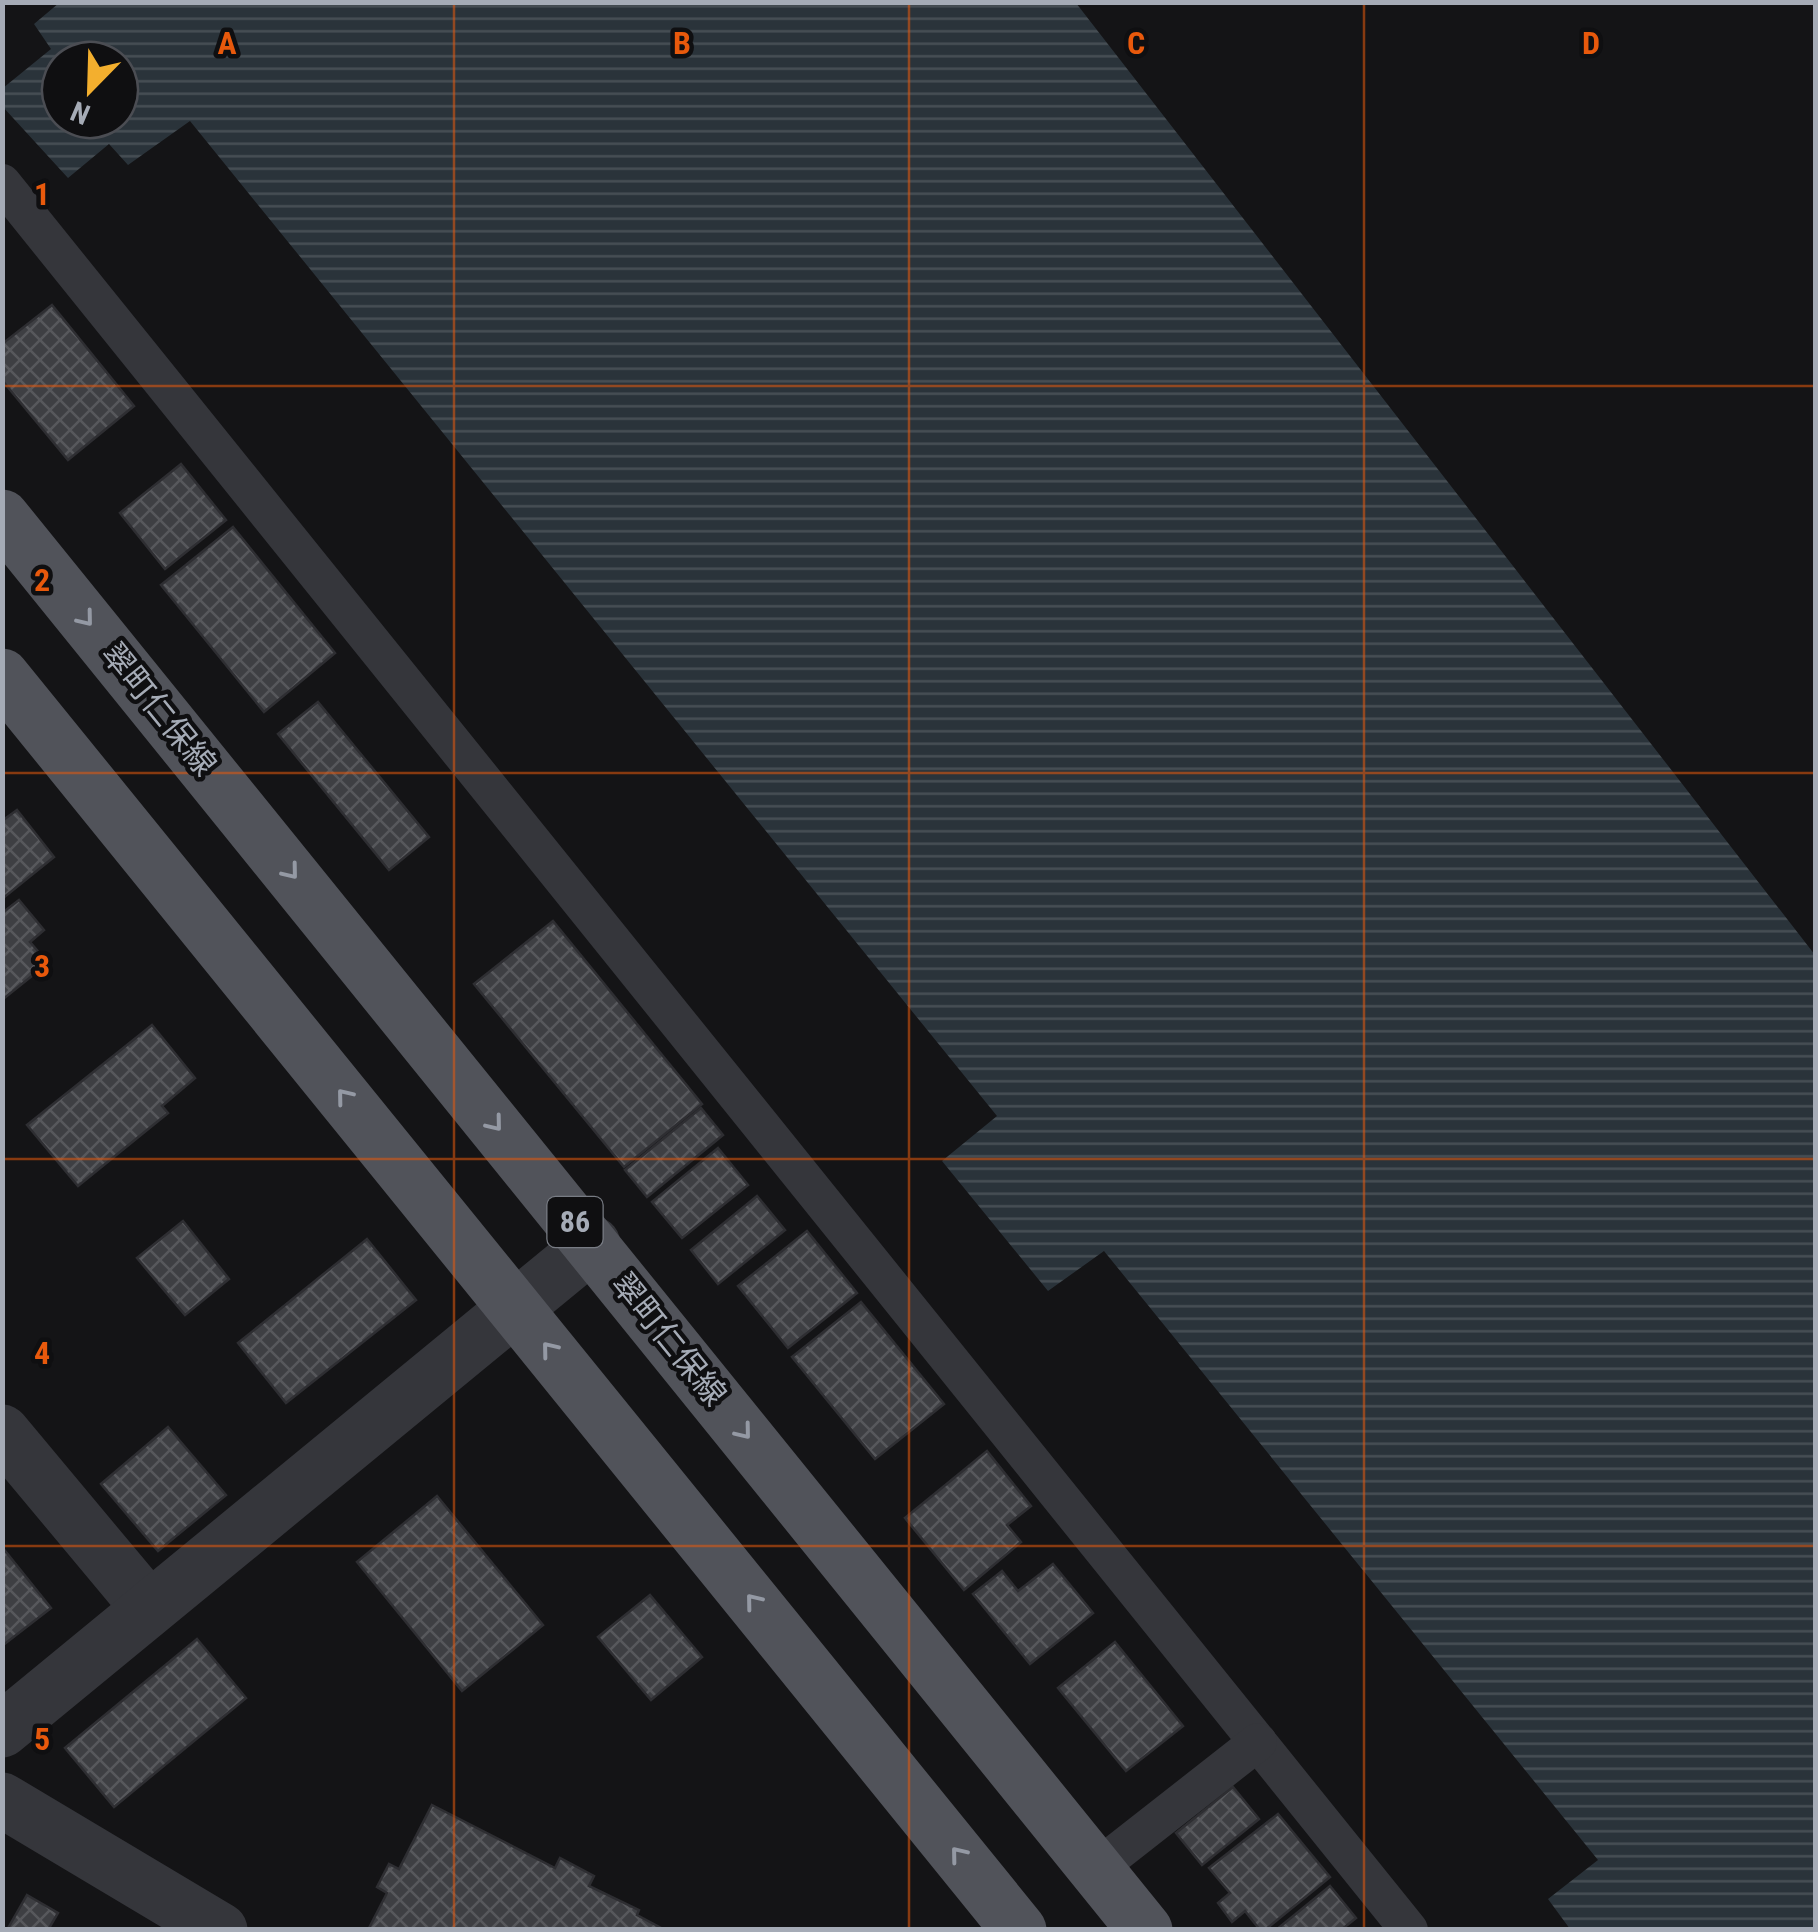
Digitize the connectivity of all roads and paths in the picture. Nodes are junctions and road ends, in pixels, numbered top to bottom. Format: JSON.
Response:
{"nodes":[{"id":1,"x":2,"y":183,"type":"edge"},
{"id":2,"x":2,"y":517,"type":"edge"},
{"id":3,"x":2,"y":676,"type":"edge"},
{"id":4,"x":592,"y":1244,"type":"junction"},
{"id":5,"x":516,"y":1308,"type":"junction"},
{"id":6,"x":2,"y":1432,"type":"edge"},
{"id":7,"x":149,"y":1608,"type":"junction"},
{"id":8,"x":2,"y":1730,"type":"edge"},
{"id":9,"x":1258,"y":1742,"type":"junction"},
{"id":10,"x":2,"y":1800,"type":"edge"},
{"id":11,"x":1096,"y":1868,"type":"junction"},
{"id":12,"x":220,"y":1930,"type":"edge"},
{"id":13,"x":1019,"y":1930,"type":"edge"},
{"id":14,"x":1144,"y":1930,"type":"edge"},
{"id":15,"x":1408,"y":1930,"type":"edge"}],
"edges":[{"from":1,"to":9,"type":"lane"},
{"from":2,"to":4,"type":"main road","name":"翠町仁保線","number":"86","one_way":true},
{"from":5,"to":3,"type":"main road","one_way":true},
{"from":4,"to":5,"type":"street"},
{"from":4,"to":11,"type":"main road","name":"翠町仁保線","number":"86","one_way":true},
{"from":5,"to":7,"type":"street"},
{"from":13,"to":5,"type":"main road","one_way":true},
{"from":6,"to":7,"type":"street"},
{"from":7,"to":8,"type":"street"},
{"from":9,"to":11,"type":"lane"},
{"from":9,"to":15,"type":"lane"},
{"from":10,"to":12,"type":"street"},
{"from":11,"to":14,"type":"main road","name":"翠町仁保線","number":"86"}]}
